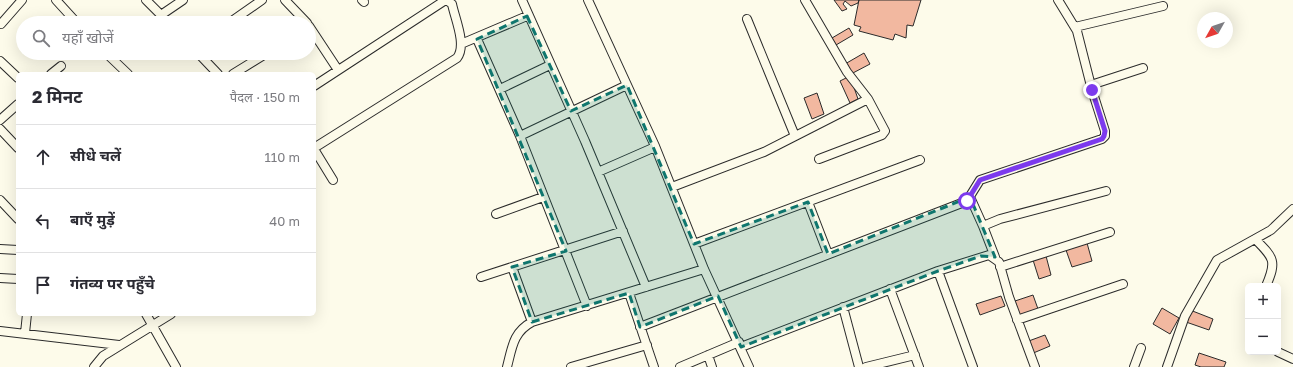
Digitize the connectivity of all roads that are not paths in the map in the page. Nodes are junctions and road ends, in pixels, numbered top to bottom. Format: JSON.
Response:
{"nodes":[{"id":1,"x":22,"y":0,"type":"edge"},
{"id":2,"x":56,"y":0,"type":"edge"},
{"id":3,"x":146,"y":0,"type":"edge"},
{"id":4,"x":183,"y":0,"type":"edge"},
{"id":5,"x":262,"y":0,"type":"edge"},
{"id":6,"x":285,"y":0,"type":"edge"},
{"id":7,"x":522,"y":0,"type":"edge"},
{"id":8,"x":588,"y":0,"type":"edge"},
{"id":9,"x":805,"y":0,"type":"edge"},
{"id":10,"x":1058,"y":0,"type":"edge"},
{"id":11,"x":438,"y":2,"type":"edge"},
{"id":12,"x":1163,"y":6,"type":"dead end"},
{"id":13,"x":161,"y":15,"type":"joint"},
{"id":14,"x":71,"y":16,"type":"edge"},
{"id":15,"x":239,"y":16,"type":"edge"},
{"id":16,"x":300,"y":16,"type":"edge"},
{"id":17,"x":527,"y":16,"type":"junction"},
{"id":18,"x":747,"y":19,"type":"dead end"},
{"id":19,"x":1,"y":24,"type":"edge"},
{"id":20,"x":1075,"y":27,"type":"junction"},
{"id":21,"x":316,"y":36,"type":"edge"},
{"id":22,"x":477,"y":39,"type":"junction"},
{"id":23,"x":461,"y":44,"type":"junction"},
{"id":24,"x":113,"y":60,"type":"edge"},
{"id":25,"x":205,"y":60,"type":"edge"},
{"id":26,"x":256,"y":60,"type":"edge"},
{"id":27,"x":0,"y":61,"type":"edge"},
{"id":28,"x":550,"y":65,"type":"junction"},
{"id":29,"x":61,"y":66,"type":"dead end"},
{"id":30,"x":1143,"y":68,"type":"dead end"},
{"id":31,"x":338,"y":70,"type":"junction"},
{"id":32,"x":54,"y":72,"type":"edge"},
{"id":33,"x":126,"y":72,"type":"edge"},
{"id":34,"x":216,"y":72,"type":"edge"},
{"id":35,"x":236,"y":72,"type":"edge"},
{"id":36,"x":16,"y":76,"type":"edge"},
{"id":37,"x":316,"y":85,"type":"edge"},
{"id":38,"x":1090,"y":85,"type":"junction"},
{"id":39,"x":627,"y":86,"type":"junction"},
{"id":40,"x":500,"y":89,"type":"junction"},
{"id":41,"x":868,"y":99,"type":"junction"},
{"id":42,"x":16,"y":106,"type":"edge"},
{"id":43,"x":571,"y":111,"type":"junction"},
{"id":44,"x":0,"y":120,"type":"edge"},
{"id":45,"x":0,"y":129,"type":"edge"},
{"id":46,"x":520,"y":136,"type":"junction"},
{"id":47,"x":795,"y":136,"type":"junction"},
{"id":48,"x":16,"y":146,"type":"edge"},
{"id":49,"x":655,"y":147,"type":"junction"},
{"id":50,"x":316,"y":148,"type":"edge"},
{"id":51,"x":316,"y":152,"type":"edge"},
{"id":52,"x":819,"y":159,"type":"dead end"},
{"id":53,"x":920,"y":160,"type":"dead end"},
{"id":54,"x":598,"y":172,"type":"junction"},
{"id":55,"x":333,"y":180,"type":"dead end"},
{"id":56,"x":672,"y":187,"type":"junction"},
{"id":57,"x":1106,"y":191,"type":"dead end"},
{"id":58,"x":543,"y":197,"type":"junction"},
{"id":59,"x":970,"y":197,"type":"junction"},
{"id":60,"x":0,"y":200,"type":"edge"},
{"id":61,"x":808,"y":202,"type":"junction"},
{"id":62,"x":1293,"y":209,"type":"edge"},
{"id":63,"x":496,"y":214,"type":"dead end"},
{"id":64,"x":16,"y":217,"type":"edge"},
{"id":65,"x":983,"y":226,"type":"junction"},
{"id":66,"x":623,"y":232,"type":"junction"},
{"id":67,"x":1110,"y":232,"type":"dead end"},
{"id":68,"x":1255,"y":239,"type":"junction"},
{"id":69,"x":694,"y":244,"type":"junction"},
{"id":70,"x":0,"y":249,"type":"edge"},
{"id":71,"x":16,"y":250,"type":"edge"},
{"id":72,"x":566,"y":251,"type":"junction"},
{"id":73,"x":828,"y":254,"type":"junction"},
{"id":74,"x":995,"y":257,"type":"junction"},
{"id":75,"x":512,"y":267,"type":"junction"},
{"id":76,"x":1000,"y":267,"type":"junction"},
{"id":77,"x":704,"y":269,"type":"junction"},
{"id":78,"x":938,"y":271,"type":"junction"},
{"id":79,"x":481,"y":277,"type":"dead end"},
{"id":80,"x":0,"y":278,"type":"edge"},
{"id":81,"x":16,"y":279,"type":"edge"},
{"id":82,"x":1267,"y":283,"type":"edge"},
{"id":83,"x":1123,"y":284,"type":"dead end"},
{"id":84,"x":646,"y":287,"type":"junction"},
{"id":85,"x":890,"y":289,"type":"junction"},
{"id":86,"x":629,"y":293,"type":"junction"},
{"id":87,"x":718,"y":296,"type":"junction"},
{"id":88,"x":587,"y":306,"type":"junction"},
{"id":89,"x":843,"y":307,"type":"junction"},
{"id":90,"x":27,"y":316,"type":"edge"},
{"id":91,"x":147,"y":316,"type":"edge"},
{"id":92,"x":168,"y":316,"type":"edge"},
{"id":93,"x":1018,"y":320,"type":"junction"},
{"id":94,"x":532,"y":322,"type":"junction"},
{"id":95,"x":153,"y":326,"type":"junction"},
{"id":96,"x":640,"y":327,"type":"junction"},
{"id":97,"x":0,"y":331,"type":"edge"},
{"id":98,"x":25,"y":333,"type":"junction"},
{"id":99,"x":740,"y":344,"type":"junction"},
{"id":100,"x":647,"y":345,"type":"junction"},
{"id":101,"x":119,"y":346,"type":"junction"},
{"id":102,"x":1141,"y":348,"type":"dead end"},
{"id":103,"x":1281,"y":353,"type":"edge"},
{"id":104,"x":708,"y":355,"type":"junction"},
{"id":105,"x":915,"y":355,"type":"junction"},
{"id":106,"x":1293,"y":359,"type":"edge"},
{"id":107,"x":94,"y":367,"type":"edge"},
{"id":108,"x":176,"y":367,"type":"edge"},
{"id":109,"x":507,"y":367,"type":"edge"},
{"id":110,"x":571,"y":367,"type":"edge"},
{"id":111,"x":654,"y":367,"type":"edge"},
{"id":112,"x":680,"y":367,"type":"edge"},
{"id":113,"x":712,"y":367,"type":"edge"},
{"id":114,"x":749,"y":367,"type":"edge"},
{"id":115,"x":859,"y":367,"type":"edge"},
{"id":116,"x":866,"y":367,"type":"edge"},
{"id":117,"x":919,"y":367,"type":"edge"},
{"id":118,"x":973,"y":367,"type":"edge"},
{"id":119,"x":1035,"y":367,"type":"edge"},
{"id":120,"x":1134,"y":367,"type":"edge"},
{"id":121,"x":1167,"y":367,"type":"edge"}],
"edges":[{"from":1,"to":19,"type":"street"},
{"from":2,"to":14,"type":"street"},
{"from":3,"to":13,"type":"street"},
{"from":4,"to":13,"type":"street"},
{"from":5,"to":15,"type":"street"},
{"from":6,"to":16,"type":"street"},
{"from":7,"to":17,"type":"street"},
{"from":8,"to":39,"type":"street"},
{"from":9,"to":41,"type":"street"},
{"from":10,"to":20,"type":"street"},
{"from":11,"to":23,"type":"street"},
{"from":11,"to":31,"type":"street"},
{"from":12,"to":20,"type":"street"},
{"from":17,"to":22,"type":"street"},
{"from":17,"to":28,"type":"street"},
{"from":18,"to":47,"type":"street"},
{"from":20,"to":38,"type":"street"},
{"from":21,"to":31,"type":"street"},
{"from":22,"to":23,"type":"street"},
{"from":22,"to":40,"type":"street"},
{"from":23,"to":50,"type":"street"},
{"from":24,"to":33,"type":"street"},
{"from":25,"to":34,"type":"street"},
{"from":26,"to":35,"type":"street"},
{"from":27,"to":36,"type":"street"},
{"from":28,"to":40,"type":"street"},
{"from":28,"to":43,"type":"street"},
{"from":29,"to":32,"type":"street"},
{"from":30,"to":38,"type":"street"},
{"from":31,"to":37,"type":"street"},
{"from":38,"to":59,"type":"street"},
{"from":39,"to":43,"type":"street"},
{"from":39,"to":49,"type":"street"},
{"from":40,"to":46,"type":"street"},
{"from":41,"to":47,"type":"street"},
{"from":41,"to":52,"type":"street"},
{"from":42,"to":44,"type":"street"},
{"from":43,"to":46,"type":"street"},
{"from":43,"to":54,"type":"street"},
{"from":45,"to":48,"type":"street"},
{"from":46,"to":58,"type":"street"},
{"from":47,"to":56,"type":"street"},
{"from":49,"to":54,"type":"street"},
{"from":49,"to":56,"type":"street"},
{"from":51,"to":55,"type":"street"},
{"from":53,"to":61,"type":"street"},
{"from":54,"to":66,"type":"street"},
{"from":56,"to":69,"type":"street"},
{"from":57,"to":65,"type":"street"},
{"from":58,"to":63,"type":"street"},
{"from":58,"to":72,"type":"street"},
{"from":59,"to":65,"type":"street"},
{"from":59,"to":73,"type":"street"},
{"from":60,"to":64,"type":"street"},
{"from":61,"to":69,"type":"street"},
{"from":61,"to":73,"type":"street"},
{"from":62,"to":68,"type":"street"},
{"from":65,"to":74,"type":"street"},
{"from":66,"to":72,"type":"street"},
{"from":66,"to":84,"type":"street"},
{"from":67,"to":76,"type":"street"},
{"from":68,"to":82,"type":"street"},
{"from":68,"to":121,"type":"street"},
{"from":69,"to":77,"type":"street"},
{"from":70,"to":71,"type":"street"},
{"from":72,"to":75,"type":"street"},
{"from":72,"to":88,"type":"street"},
{"from":73,"to":87,"type":"street"},
{"from":74,"to":76,"type":"street"},
{"from":74,"to":78,"type":"street"},
{"from":75,"to":79,"type":"street"},
{"from":75,"to":94,"type":"street"},
{"from":76,"to":93,"type":"street"},
{"from":77,"to":84,"type":"street"},
{"from":77,"to":87,"type":"street"},
{"from":78,"to":85,"type":"street"},
{"from":78,"to":118,"type":"street"},
{"from":80,"to":81,"type":"street"},
{"from":83,"to":93,"type":"street"},
{"from":84,"to":86,"type":"street"},
{"from":85,"to":89,"type":"street"},
{"from":85,"to":105,"type":"street"},
{"from":86,"to":88,"type":"street"},
{"from":86,"to":96,"type":"street"},
{"from":87,"to":96,"type":"street"},
{"from":87,"to":99,"type":"street"},
{"from":88,"to":94,"type":"street"},
{"from":89,"to":99,"type":"street"},
{"from":89,"to":115,"type":"street"},
{"from":90,"to":98,"type":"street"},
{"from":91,"to":95,"type":"street"},
{"from":92,"to":95,"type":"street"},
{"from":93,"to":119,"type":"street"},
{"from":94,"to":109,"type":"street"},
{"from":95,"to":101,"type":"street"},
{"from":95,"to":108,"type":"street"},
{"from":96,"to":100,"type":"street"},
{"from":97,"to":98,"type":"street"},
{"from":98,"to":101,"type":"street"},
{"from":99,"to":104,"type":"street"},
{"from":99,"to":114,"type":"street"},
{"from":100,"to":110,"type":"street"},
{"from":100,"to":111,"type":"street"},
{"from":101,"to":107,"type":"street"},
{"from":102,"to":120,"type":"street"},
{"from":103,"to":106,"type":"street"},
{"from":104,"to":112,"type":"street"},
{"from":104,"to":113,"type":"street"},
{"from":105,"to":116,"type":"street"},
{"from":105,"to":117,"type":"street"}]}
